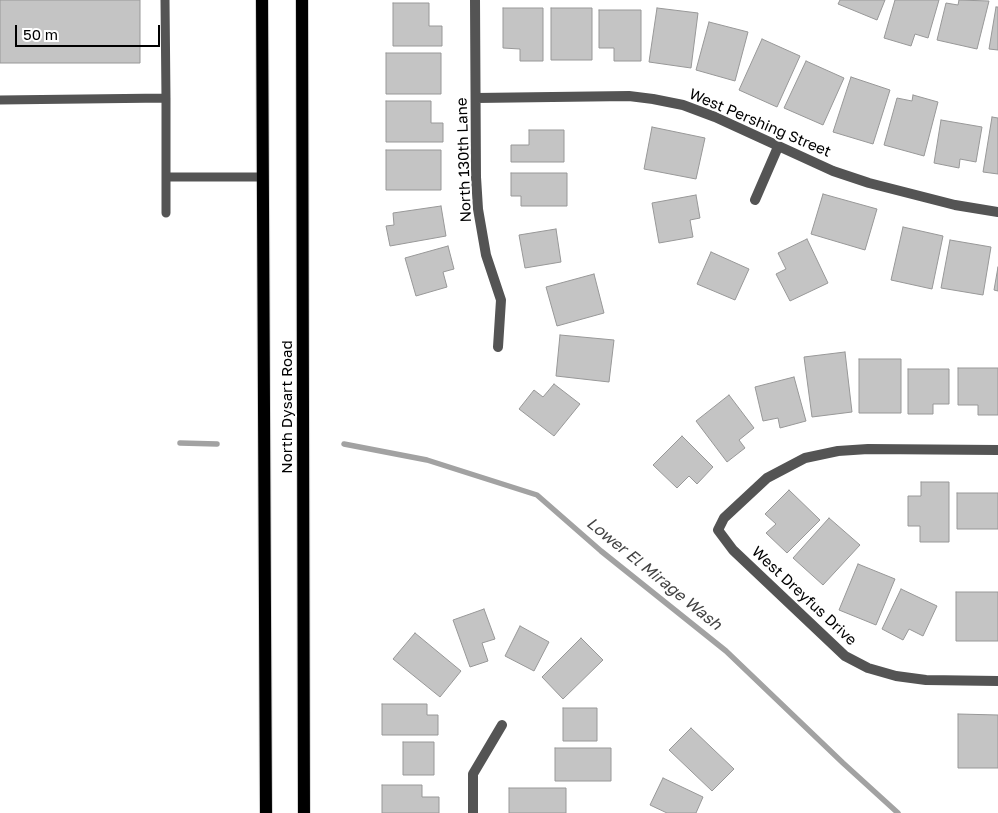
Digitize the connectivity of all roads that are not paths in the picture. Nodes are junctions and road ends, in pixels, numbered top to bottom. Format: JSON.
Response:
{"nodes":[{"id":1,"x":165,"y":0,"type":"edge"},
{"id":2,"x":262,"y":0,"type":"edge"},
{"id":3,"x":302,"y":0,"type":"edge"},
{"id":4,"x":475,"y":0,"type":"edge"},
{"id":5,"x":166,"y":98,"type":"junction"},
{"id":6,"x":476,"y":98,"type":"junction"},
{"id":7,"x":0,"y":100,"type":"edge"},
{"id":8,"x":778,"y":147,"type":"junction"},
{"id":9,"x":166,"y":177,"type":"junction"},
{"id":10,"x":264,"y":177,"type":"junction"},
{"id":11,"x":756,"y":200,"type":"dead end"},
{"id":12,"x":998,"y":212,"type":"edge"},
{"id":13,"x":166,"y":213,"type":"dead end"},
{"id":14,"x":498,"y":347,"type":"dead end"},
{"id":15,"x":998,"y":450,"type":"edge"},
{"id":16,"x":998,"y":681,"type":"edge"},
{"id":17,"x":502,"y":725,"type":"dead end"},
{"id":18,"x":266,"y":813,"type":"edge"},
{"id":19,"x":304,"y":813,"type":"edge"},
{"id":20,"x":472,"y":813,"type":"edge"}],
"edges":[{"from":1,"to":5,"type":"lane"},
{"from":2,"to":10,"type":"main road","name":"North Dysart Road"},
{"from":3,"to":19,"type":"main road","name":"North Dysart Road"},
{"from":4,"to":6,"type":"street","name":"North 130th Lane"},
{"from":5,"to":7,"type":"lane"},
{"from":5,"to":9,"type":"lane"},
{"from":6,"to":8,"type":"street","name":"West Pershing Street"},
{"from":6,"to":14,"type":"street","name":"North 130th Lane"},
{"from":8,"to":11,"type":"street"},
{"from":8,"to":12,"type":"street","name":"West Pershing Street"},
{"from":9,"to":10,"type":"lane"},
{"from":9,"to":13,"type":"lane"},
{"from":10,"to":18,"type":"main road","name":"North Dysart Road"},
{"from":15,"to":16,"type":"street","name":"West Dreyfus Drive"},
{"from":17,"to":20,"type":"street"}]}
